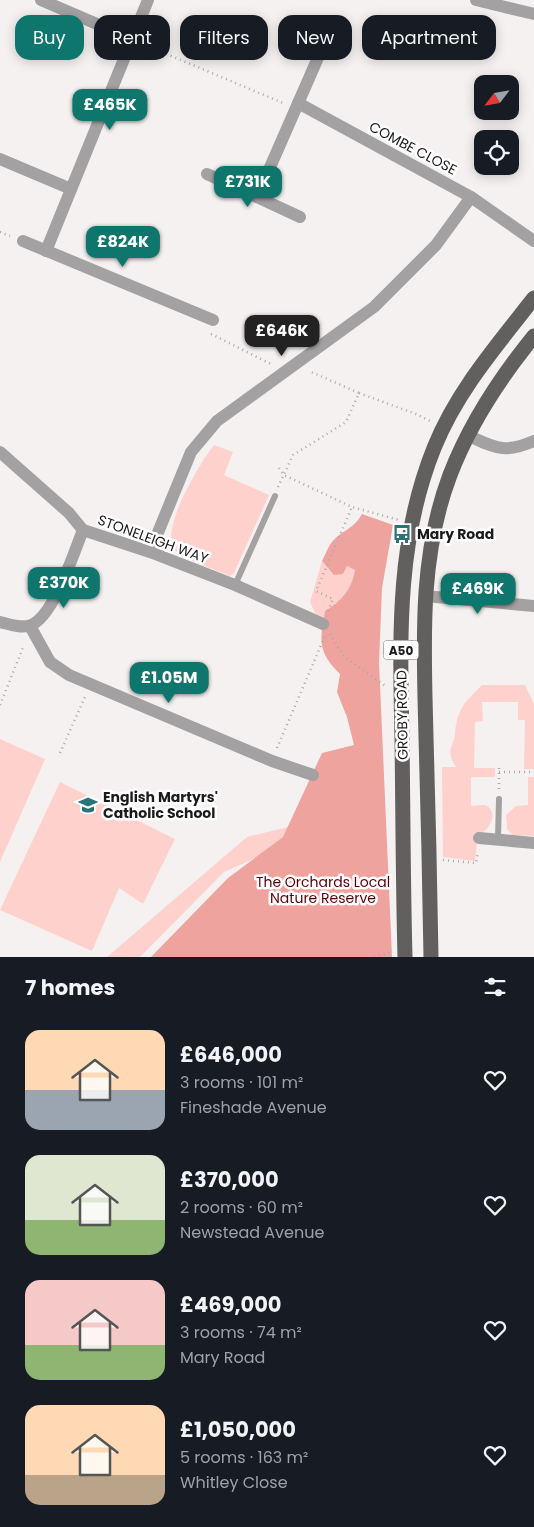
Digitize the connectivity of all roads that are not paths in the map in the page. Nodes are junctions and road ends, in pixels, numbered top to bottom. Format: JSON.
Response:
{"nodes":[{"id":1,"x":41,"y":0,"type":"edge"},
{"id":2,"x":148,"y":0,"type":"edge"},
{"id":3,"x":476,"y":0,"type":"edge"},
{"id":4,"x":534,"y":14,"type":"edge"},
{"id":5,"x":142,"y":15,"type":"edge"},
{"id":6,"x":94,"y":23,"type":"edge"},
{"id":7,"x":123,"y":60,"type":"edge"},
{"id":8,"x":317,"y":60,"type":"edge"},
{"id":9,"x":297,"y":106,"type":"junction"},
{"id":10,"x":0,"y":159,"type":"edge"},
{"id":11,"x":207,"y":174,"type":"dead end"},
{"id":12,"x":71,"y":188,"type":"junction"},
{"id":13,"x":257,"y":197,"type":"junction"},
{"id":14,"x":471,"y":197,"type":"junction"},
{"id":15,"x":300,"y":217,"type":"dead end"},
{"id":16,"x":23,"y":241,"type":"dead end"},
{"id":17,"x":534,"y":241,"type":"edge"},
{"id":18,"x":46,"y":251,"type":"junction"},
{"id":19,"x":534,"y":298,"type":"edge"},
{"id":20,"x":213,"y":320,"type":"road end"},
{"id":21,"x":534,"y":336,"type":"edge"},
{"id":22,"x":466,"y":435,"type":"junction"},
{"id":23,"x":534,"y":441,"type":"edge"},
{"id":24,"x":0,"y":452,"type":"edge"},
{"id":25,"x":275,"y":496,"type":"road end"},
{"id":26,"x":84,"y":530,"type":"junction"},
{"id":27,"x":150,"y":552,"type":"junction"},
{"id":28,"x":235,"y":585,"type":"junction"},
{"id":29,"x":425,"y":596,"type":"junction"},
{"id":30,"x":534,"y":606,"type":"edge"},
{"id":31,"x":0,"y":622,"type":"edge"},
{"id":32,"x":323,"y":624,"type":"road end"},
{"id":33,"x":31,"y":627,"type":"junction"},
{"id":34,"x":313,"y":775,"type":"dead end"},
{"id":35,"x":499,"y":799,"type":"road end"},
{"id":36,"x":480,"y":838,"type":"road end"},
{"id":37,"x":498,"y":839,"type":"junction"},
{"id":38,"x":534,"y":843,"type":"edge"},
{"id":39,"x":405,"y":957,"type":"edge"},
{"id":40,"x":431,"y":957,"type":"edge"}],
"edges":[{"from":1,"to":6,"type":"street"},
{"from":2,"to":5,"type":"street"},
{"from":3,"to":4,"type":"street"},
{"from":7,"to":12,"type":"street"},
{"from":8,"to":9,"type":"street"},
{"from":9,"to":13,"type":"street"},
{"from":9,"to":14,"type":"street","name":"COMBE CLOSE"},
{"from":10,"to":12,"type":"street"},
{"from":11,"to":13,"type":"street"},
{"from":12,"to":18,"type":"street"},
{"from":13,"to":15,"type":"street"},
{"from":14,"to":17,"type":"street","name":"COMBE CLOSE"},
{"from":14,"to":27,"type":"street"},
{"from":16,"to":18,"type":"street"},
{"from":18,"to":20,"type":"street"},
{"from":19,"to":39,"type":"main road","name":"GROBY ROAD","number":"A50"},
{"from":21,"to":22,"type":"main road","name":"GROBY ROAD","number":"A50"},
{"from":22,"to":23,"type":"street"},
{"from":22,"to":29,"type":"main road","name":"GROBY ROAD","number":"A50"},
{"from":24,"to":26,"type":"street","name":"STONELEIGH WAY"},
{"from":25,"to":28,"type":"lane"},
{"from":26,"to":27,"type":"street","name":"STONELEIGH WAY"},
{"from":26,"to":33,"type":"street"},
{"from":27,"to":28,"type":"street","name":"STONELEIGH WAY"},
{"from":28,"to":32,"type":"street","name":"STONELEIGH WAY"},
{"from":29,"to":30,"type":"street"},
{"from":29,"to":40,"type":"main road","name":"GROBY ROAD","number":"A50"},
{"from":31,"to":33,"type":"street"},
{"from":33,"to":34,"type":"street"},
{"from":35,"to":37,"type":"lane"},
{"from":36,"to":37,"type":"street"},
{"from":37,"to":38,"type":"street"}]}
